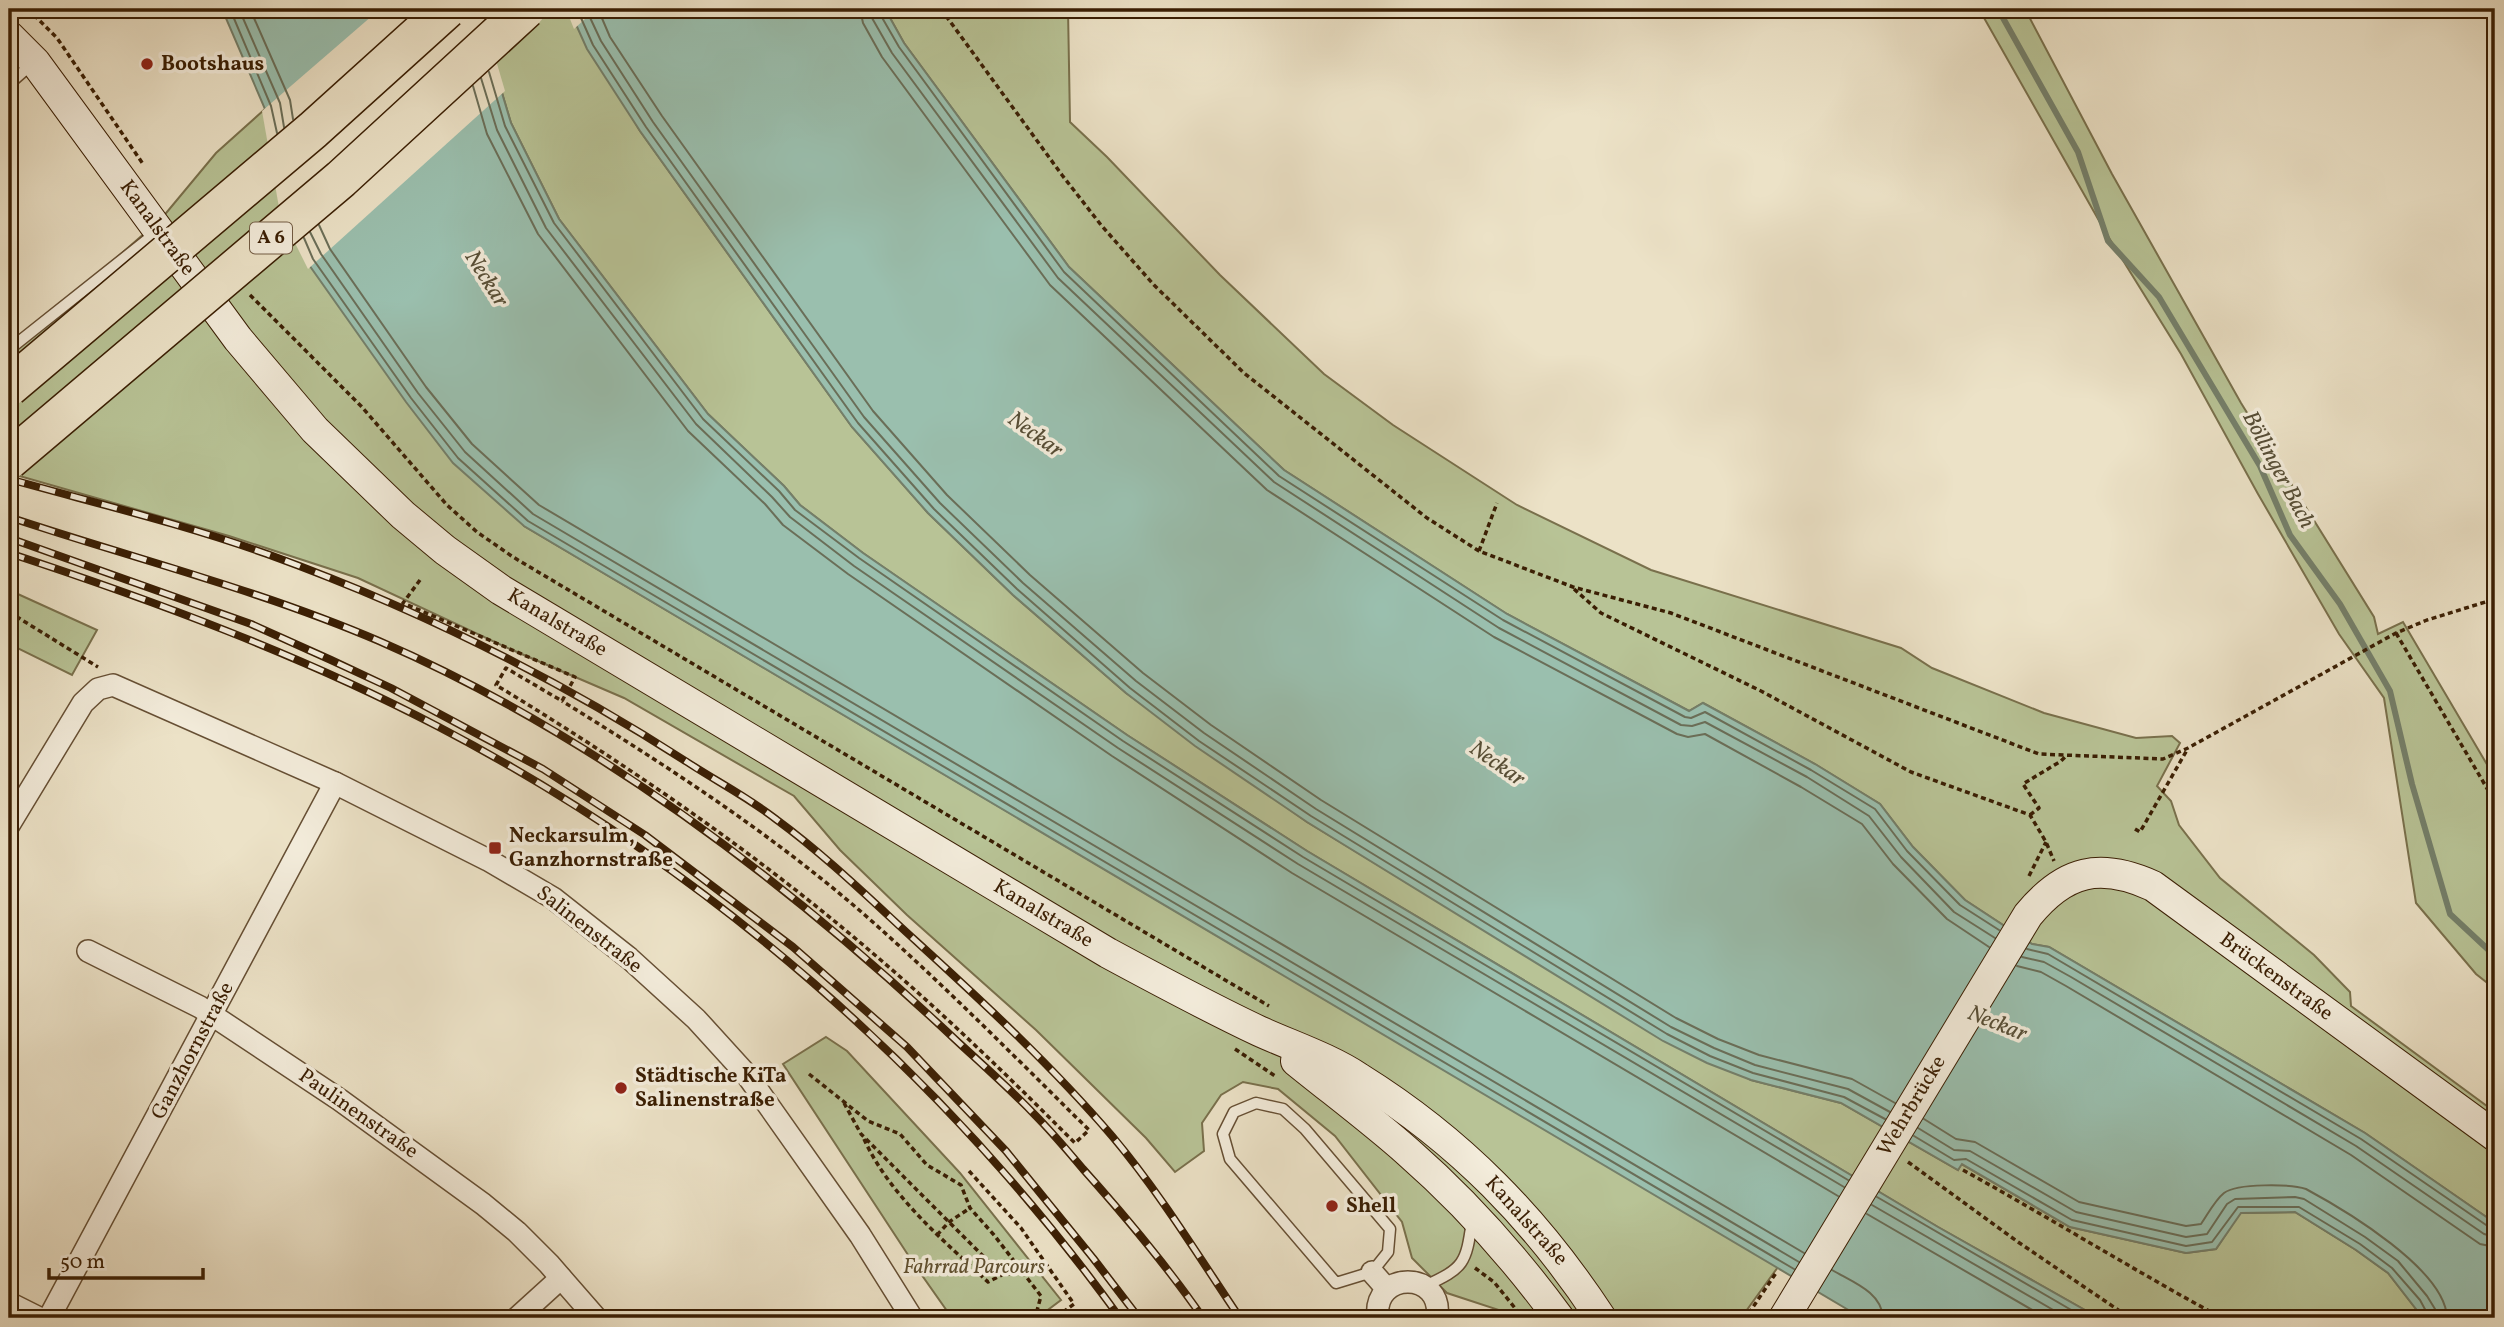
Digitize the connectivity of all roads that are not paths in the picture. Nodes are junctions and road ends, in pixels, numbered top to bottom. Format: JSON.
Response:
{"nodes":[{"id":1,"x":447,"y":9,"type":"edge"},
{"id":2,"x":526,"y":9,"type":"edge"},
{"id":3,"x":9,"y":36,"type":"edge"},
{"id":4,"x":35,"y":62,"type":"junction"},
{"id":5,"x":9,"y":84,"type":"edge"},
{"id":6,"x":160,"y":231,"type":"junction"},
{"id":7,"x":9,"y":338,"type":"edge"},
{"id":8,"x":9,"y":387,"type":"edge"},
{"id":9,"x":9,"y":460,"type":"edge"},
{"id":10,"x":335,"y":783,"type":"junction"},
{"id":11,"x":17,"y":793,"type":"edge"},
{"id":12,"x":9,"y":825,"type":"edge"},
{"id":13,"x":2043,"y":896,"type":"joint"},
{"id":14,"x":88,"y":951,"type":"dead end"},
{"id":15,"x":213,"y":1015,"type":"junction"},
{"id":16,"x":1263,"y":1018,"type":"junction"},
{"id":17,"x":2495,"y":1136,"type":"edge"},
{"id":18,"x":1473,"y":1215,"type":"junction"},
{"id":19,"x":1372,"y":1272,"type":"junction"},
{"id":20,"x":561,"y":1278,"type":"junction"},
{"id":21,"x":1425,"y":1286,"type":"junction"},
{"id":22,"x":1387,"y":1289,"type":"junction"},
{"id":23,"x":9,"y":1303,"type":"edge"},
{"id":24,"x":1556,"y":1316,"type":"edge"},
{"id":25,"x":39,"y":1318,"type":"edge"},
{"id":26,"x":49,"y":1318,"type":"edge"},
{"id":27,"x":517,"y":1318,"type":"edge"},
{"id":28,"x":596,"y":1318,"type":"edge"},
{"id":29,"x":912,"y":1318,"type":"edge"},
{"id":30,"x":1378,"y":1318,"type":"edge"},
{"id":31,"x":1437,"y":1318,"type":"edge"},
{"id":32,"x":1601,"y":1318,"type":"edge"},
{"id":33,"x":1784,"y":1318,"type":"edge"}],
"edges":[{"from":1,"to":8,"type":"highway","number":"A 6","bridge":true},
{"from":2,"to":9,"type":"highway","number":"A 6","bridge":true},
{"from":3,"to":4,"type":"main road","name":"Kanalstraße"},
{"from":4,"to":5,"type":"lane"},
{"from":4,"to":6,"type":"main road","name":"Kanalstraße"},
{"from":6,"to":7,"type":"lane"},
{"from":6,"to":16,"type":"main road","name":"Kanalstraße"},
{"from":10,"to":11,"type":"street","name":"Salinenstraße"},
{"from":10,"to":15,"type":"street","name":"Ganzhornstraße"},
{"from":10,"to":29,"type":"street","name":"Salinenstraße"},
{"from":11,"to":12,"type":"street"},
{"from":13,"to":17,"type":"main road","name":"Brückenstraße"},
{"from":13,"to":33,"type":"main road","name":"Wehrbrücke"},
{"from":14,"to":15,"type":"street","name":"Paulinenstraße"},
{"from":15,"to":20,"type":"street","name":"Paulinenstraße"},
{"from":15,"to":26,"type":"street","name":"Ganzhornstraße"},
{"from":16,"to":18,"type":"main road","name":"Kanalstraße"},
{"from":16,"to":32,"type":"main road","name":"Kanalstraße"},
{"from":18,"to":21,"type":"lane"},
{"from":18,"to":24,"type":"main road","name":"Kanalstraße"},
{"from":19,"to":19,"type":"lane"},
{"from":19,"to":22,"type":"street"},
{"from":20,"to":27,"type":"street"},
{"from":20,"to":28,"type":"street","name":"Paulinenstraße"},
{"from":21,"to":22,"type":"street"},
{"from":21,"to":31,"type":"street"},
{"from":22,"to":30,"type":"street"},
{"from":23,"to":25,"type":"street"}]}
